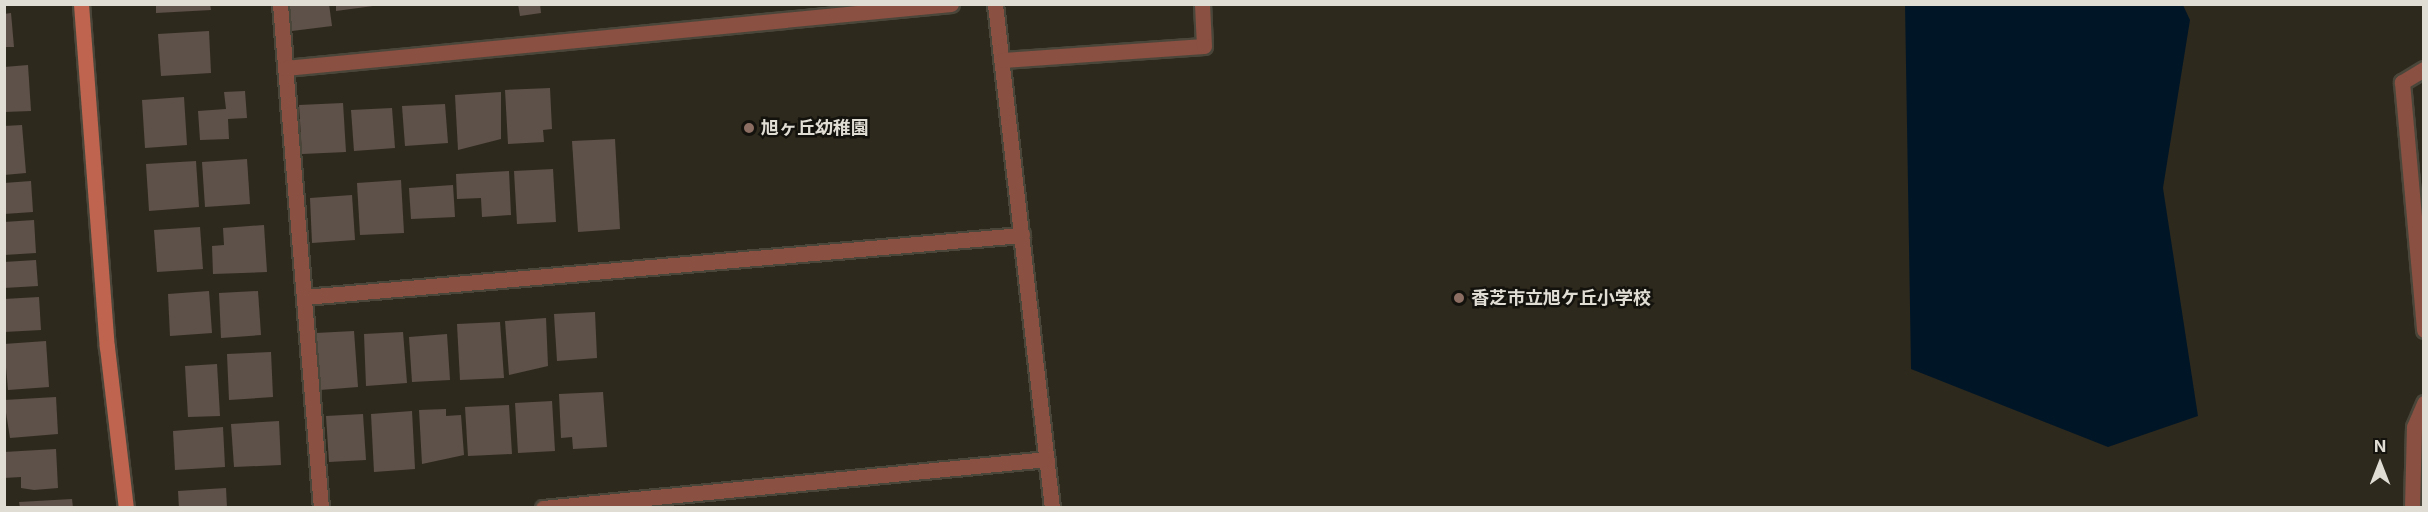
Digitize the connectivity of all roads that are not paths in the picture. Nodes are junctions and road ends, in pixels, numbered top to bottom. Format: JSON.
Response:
{"nodes":[{"id":1,"x":81,"y":4,"type":"edge"},
{"id":2,"x":279,"y":4,"type":"edge"},
{"id":3,"x":951,"y":4,"type":"edge"},
{"id":4,"x":995,"y":4,"type":"edge"},
{"id":5,"x":1202,"y":4,"type":"edge"},
{"id":6,"x":1003,"y":60,"type":"junction"},
{"id":7,"x":285,"y":68,"type":"junction"},
{"id":8,"x":2424,"y":69,"type":"edge"},
{"id":9,"x":1022,"y":235,"type":"junction"},
{"id":10,"x":304,"y":297,"type":"junction"},
{"id":11,"x":2424,"y":330,"type":"edge"},
{"id":12,"x":2424,"y":403,"type":"edge"},
{"id":13,"x":1047,"y":459,"type":"junction"},
{"id":14,"x":126,"y":507,"type":"edge"},
{"id":15,"x":321,"y":507,"type":"edge"},
{"id":16,"x":543,"y":507,"type":"edge"},
{"id":17,"x":1052,"y":507,"type":"edge"},
{"id":18,"x":2412,"y":507,"type":"edge"}],
"edges":[{"from":1,"to":14,"type":"street"},
{"from":2,"to":7,"type":"street"},
{"from":3,"to":7,"type":"street"},
{"from":4,"to":6,"type":"street"},
{"from":5,"to":6,"type":"street"},
{"from":6,"to":9,"type":"street"},
{"from":7,"to":10,"type":"street"},
{"from":8,"to":11,"type":"street"},
{"from":9,"to":10,"type":"street"},
{"from":9,"to":13,"type":"street"},
{"from":10,"to":15,"type":"street"},
{"from":12,"to":18,"type":"street"},
{"from":13,"to":16,"type":"street"},
{"from":13,"to":17,"type":"street"}]}
